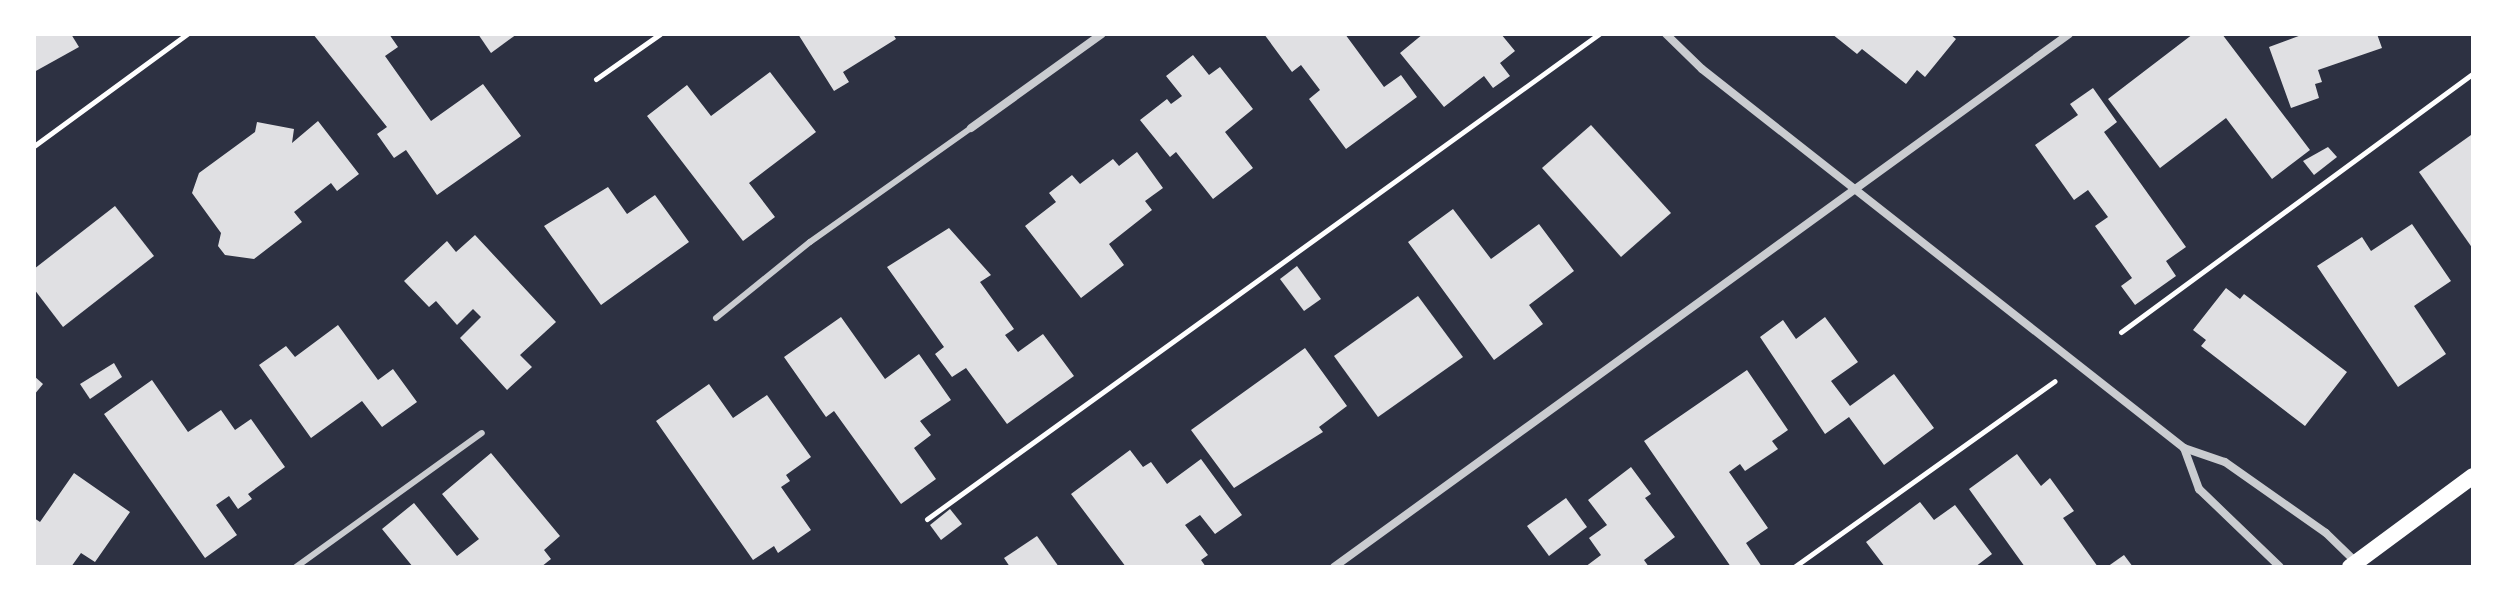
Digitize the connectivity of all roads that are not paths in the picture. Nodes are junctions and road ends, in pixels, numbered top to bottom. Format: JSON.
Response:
{"nodes":[{"id":1,"x":1102,"y":34,"type":"edge"},
{"id":2,"x":1666,"y":34,"type":"edge"},
{"id":3,"x":2069,"y":34,"type":"edge"},
{"id":4,"x":971,"y":128,"type":"joint"},
{"id":5,"x":1859,"y":189,"type":"junction"},
{"id":6,"x":716,"y":318,"type":"dead end"},
{"id":7,"x":482,"y":433,"type":"dead end"},
{"id":8,"x":2184,"y":448,"type":"junction"},
{"id":9,"x":2473,"y":476,"type":"edge"},
{"id":10,"x":2356,"y":565,"type":"edge"},
{"id":11,"x":296,"y":567,"type":"edge"},
{"id":12,"x":1334,"y":567,"type":"edge"},
{"id":13,"x":2280,"y":567,"type":"edge"}],
"edges":[{"from":1,"to":4,"type":"street"},
{"from":2,"to":5,"type":"street"},
{"from":3,"to":5,"type":"street"},
{"from":4,"to":6,"type":"lane"},
{"from":5,"to":8,"type":"street"},
{"from":5,"to":12,"type":"street"},
{"from":7,"to":11,"type":"lane"},
{"from":8,"to":10,"type":"street"},
{"from":8,"to":13,"type":"street"},
{"from":9,"to":10,"type":"main road"}]}
